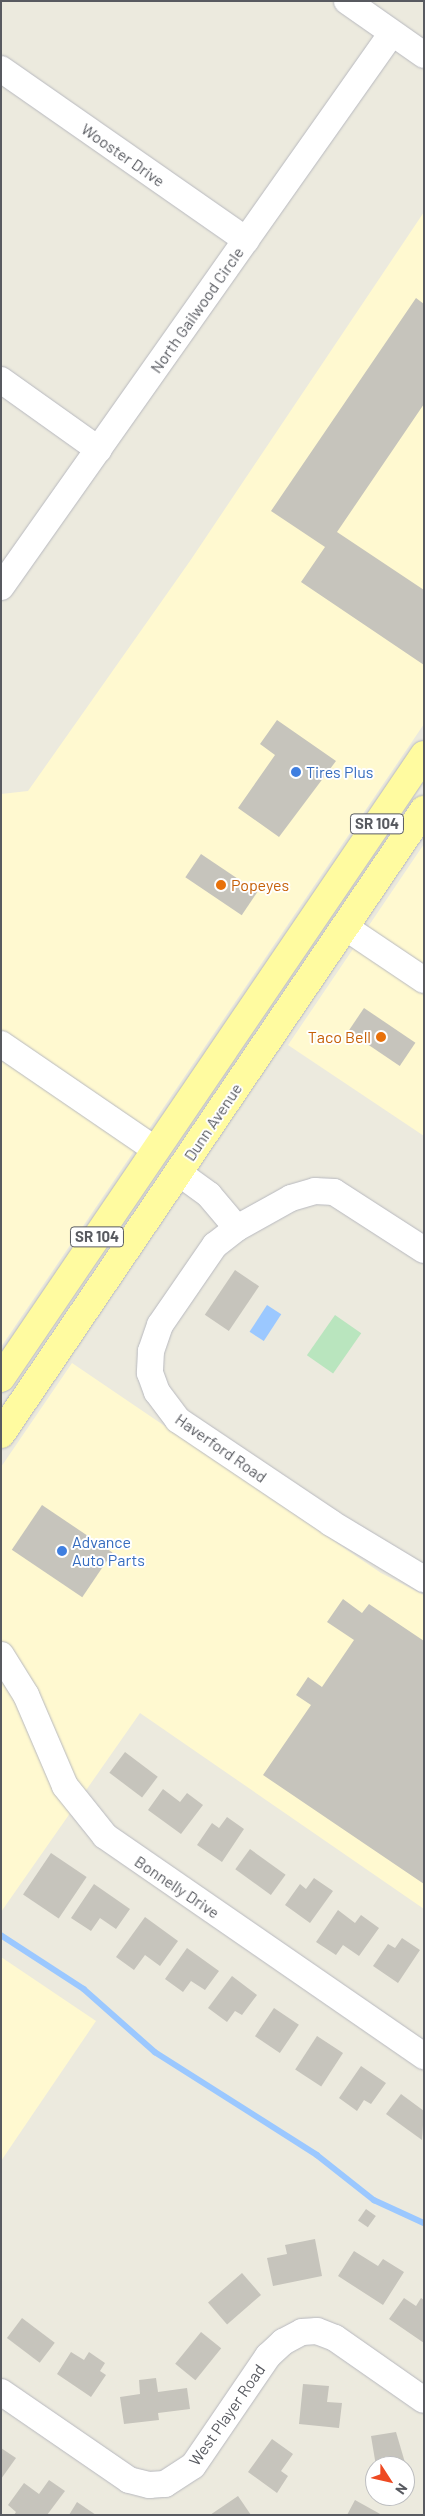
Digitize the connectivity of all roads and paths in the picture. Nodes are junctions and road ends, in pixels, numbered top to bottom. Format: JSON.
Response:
{"nodes":[{"id":1,"x":347,"y":1,"type":"edge"},
{"id":2,"x":392,"y":33,"type":"junction"},
{"id":3,"x":424,"y":55,"type":"edge"},
{"id":4,"x":1,"y":69,"type":"edge"},
{"id":5,"x":246,"y":240,"type":"junction"},
{"id":6,"x":1,"y":380,"type":"edge"},
{"id":7,"x":99,"y":450,"type":"junction"},
{"id":8,"x":1,"y":587,"type":"edge"},
{"id":9,"x":424,"y":755,"type":"edge"},
{"id":10,"x":424,"y":810,"type":"edge"},
{"id":11,"x":355,"y":856,"type":"junction"},
{"id":12,"x":345,"y":927,"type":"junction"},
{"id":13,"x":424,"y":980,"type":"edge"},
{"id":14,"x":1,"y":1044,"type":"edge"},
{"id":15,"x":178,"y":1118,"type":"junction"},
{"id":16,"x":156,"y":1150,"type":"junction"},
{"id":17,"x":179,"y":1173,"type":"junction"},
{"id":18,"x":149,"y":1217,"type":"junction"},
{"id":19,"x":237,"y":1228,"type":"junction"},
{"id":20,"x":424,"y":1250,"type":"edge"},
{"id":21,"x":9,"y":1350,"type":"edge"},
{"id":22,"x":1,"y":1378,"type":"edge"},
{"id":23,"x":1,"y":1434,"type":"edge"},
{"id":24,"x":424,"y":1579,"type":"edge"},
{"id":25,"x":1,"y":1655,"type":"edge"},
{"id":26,"x":424,"y":2056,"type":"edge"},
{"id":27,"x":1,"y":2392,"type":"edge"},
{"id":28,"x":424,"y":2400,"type":"edge"}],
"edges":[{"from":1,"to":2,"type":"street"},
{"from":2,"to":3,"type":"street"},
{"from":2,"to":5,"type":"street","name":"North Gailwood Circle"},
{"from":4,"to":5,"type":"street","name":"Wooster Drive"},
{"from":5,"to":7,"type":"street","name":"North Gailwood Circle"},
{"from":6,"to":7,"type":"street"},
{"from":7,"to":8,"type":"street","name":"North Gailwood Circle"},
{"from":9,"to":11,"type":"main road","name":"Dunn Avenue","number":"SR 104"},
{"from":10,"to":12,"type":"main road","name":"Dunn Avenue","number":"SR 104"},
{"from":11,"to":12,"type":"main road"},
{"from":11,"to":15,"type":"main road","name":"Dunn Avenue","number":"SR 104"},
{"from":12,"to":13,"type":"street"},
{"from":12,"to":17,"type":"main road","name":"Dunn Avenue","number":"SR 104"},
{"from":14,"to":16,"type":"street"},
{"from":15,"to":16,"type":"main road","name":"Dunn Avenue","number":"SR 104"},
{"from":15,"to":17,"type":"main road"},
{"from":16,"to":18,"type":"main road"},
{"from":16,"to":21,"type":"main road","name":"Dunn Avenue","number":"SR 104"},
{"from":17,"to":18,"type":"main road","name":"Dunn Avenue","number":"SR 104"},
{"from":17,"to":19,"type":"street"},
{"from":18,"to":23,"type":"main road","name":"Dunn Avenue","number":"SR 104"},
{"from":19,"to":20,"type":"street","name":"Haverford Road"},
{"from":19,"to":24,"type":"street","name":"Haverford Road"},
{"from":21,"to":22,"type":"main road","name":"Dunn Avenue","number":"SR 104"},
{"from":25,"to":26,"type":"street","name":"Bonnelly Drive"},
{"from":27,"to":28,"type":"street","name":"West Player Road"}]}
